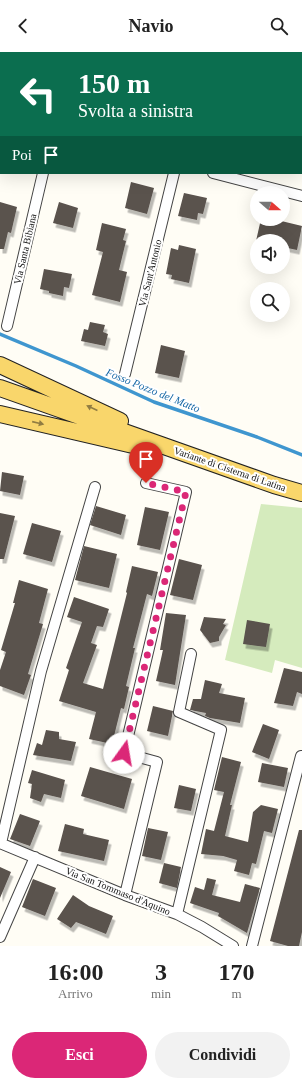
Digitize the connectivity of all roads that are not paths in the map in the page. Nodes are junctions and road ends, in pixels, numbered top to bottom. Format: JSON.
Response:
{"nodes":[{"id":1,"x":43,"y":174,"type":"edge"},
{"id":2,"x":174,"y":174,"type":"edge"},
{"id":3,"x":217,"y":174,"type":"edge"},
{"id":4,"x":302,"y":196,"type":"edge"},
{"id":5,"x":7,"y":326,"type":"dead end"},
{"id":6,"x":0,"y":365,"type":"edge"},
{"id":7,"x":125,"y":374,"type":"dead end"},
{"id":8,"x":0,"y":388,"type":"edge"},
{"id":9,"x":0,"y":414,"type":"edge"},
{"id":10,"x":203,"y":460,"type":"junction"},
{"id":11,"x":146,"y":483,"type":"dead end"},
{"id":12,"x":95,"y":487,"type":"dead end"},
{"id":13,"x":302,"y":493,"type":"edge"},
{"id":14,"x":191,"y":654,"type":"dead end"},
{"id":15,"x":301,"y":756,"type":"edge"},
{"id":16,"x":0,"y":843,"type":"edge"},
{"id":17,"x":35,"y":857,"type":"junction"},
{"id":18,"x":125,"y":895,"type":"junction"},
{"id":19,"x":176,"y":914,"type":"junction"},
{"id":20,"x":0,"y":937,"type":"edge"},
{"id":21,"x":233,"y":946,"type":"edge"},
{"id":22,"x":252,"y":946,"type":"edge"}],
"edges":[{"from":1,"to":5,"type":"street","name":"Via Santa Bibiana"},
{"from":2,"to":7,"type":"street","name":"Via Sant'Antonio"},
{"from":3,"to":4,"type":"street"},
{"from":10,"to":6,"type":"main road","one_way":true},
{"from":8,"to":10,"type":"main road","name":"Variante di Cisterna di Latina"},
{"from":9,"to":10,"type":"main road","one_way":true},
{"from":10,"to":13,"type":"main road","name":"Variante di Cisterna di Latina"},
{"from":11,"to":18,"type":"street"},
{"from":12,"to":16,"type":"street"},
{"from":14,"to":19,"type":"street"},
{"from":15,"to":22,"type":"street"},
{"from":16,"to":17,"type":"street","name":"Via San Tommaso d'Aquino"},
{"from":17,"to":18,"type":"street","name":"Via San Tommaso d'Aquino"},
{"from":17,"to":20,"type":"street"},
{"from":18,"to":19,"type":"street","name":"Via San Tommaso d'Aquino"},
{"from":19,"to":21,"type":"street","name":"Via San Tommaso d'Aquino"}]}
